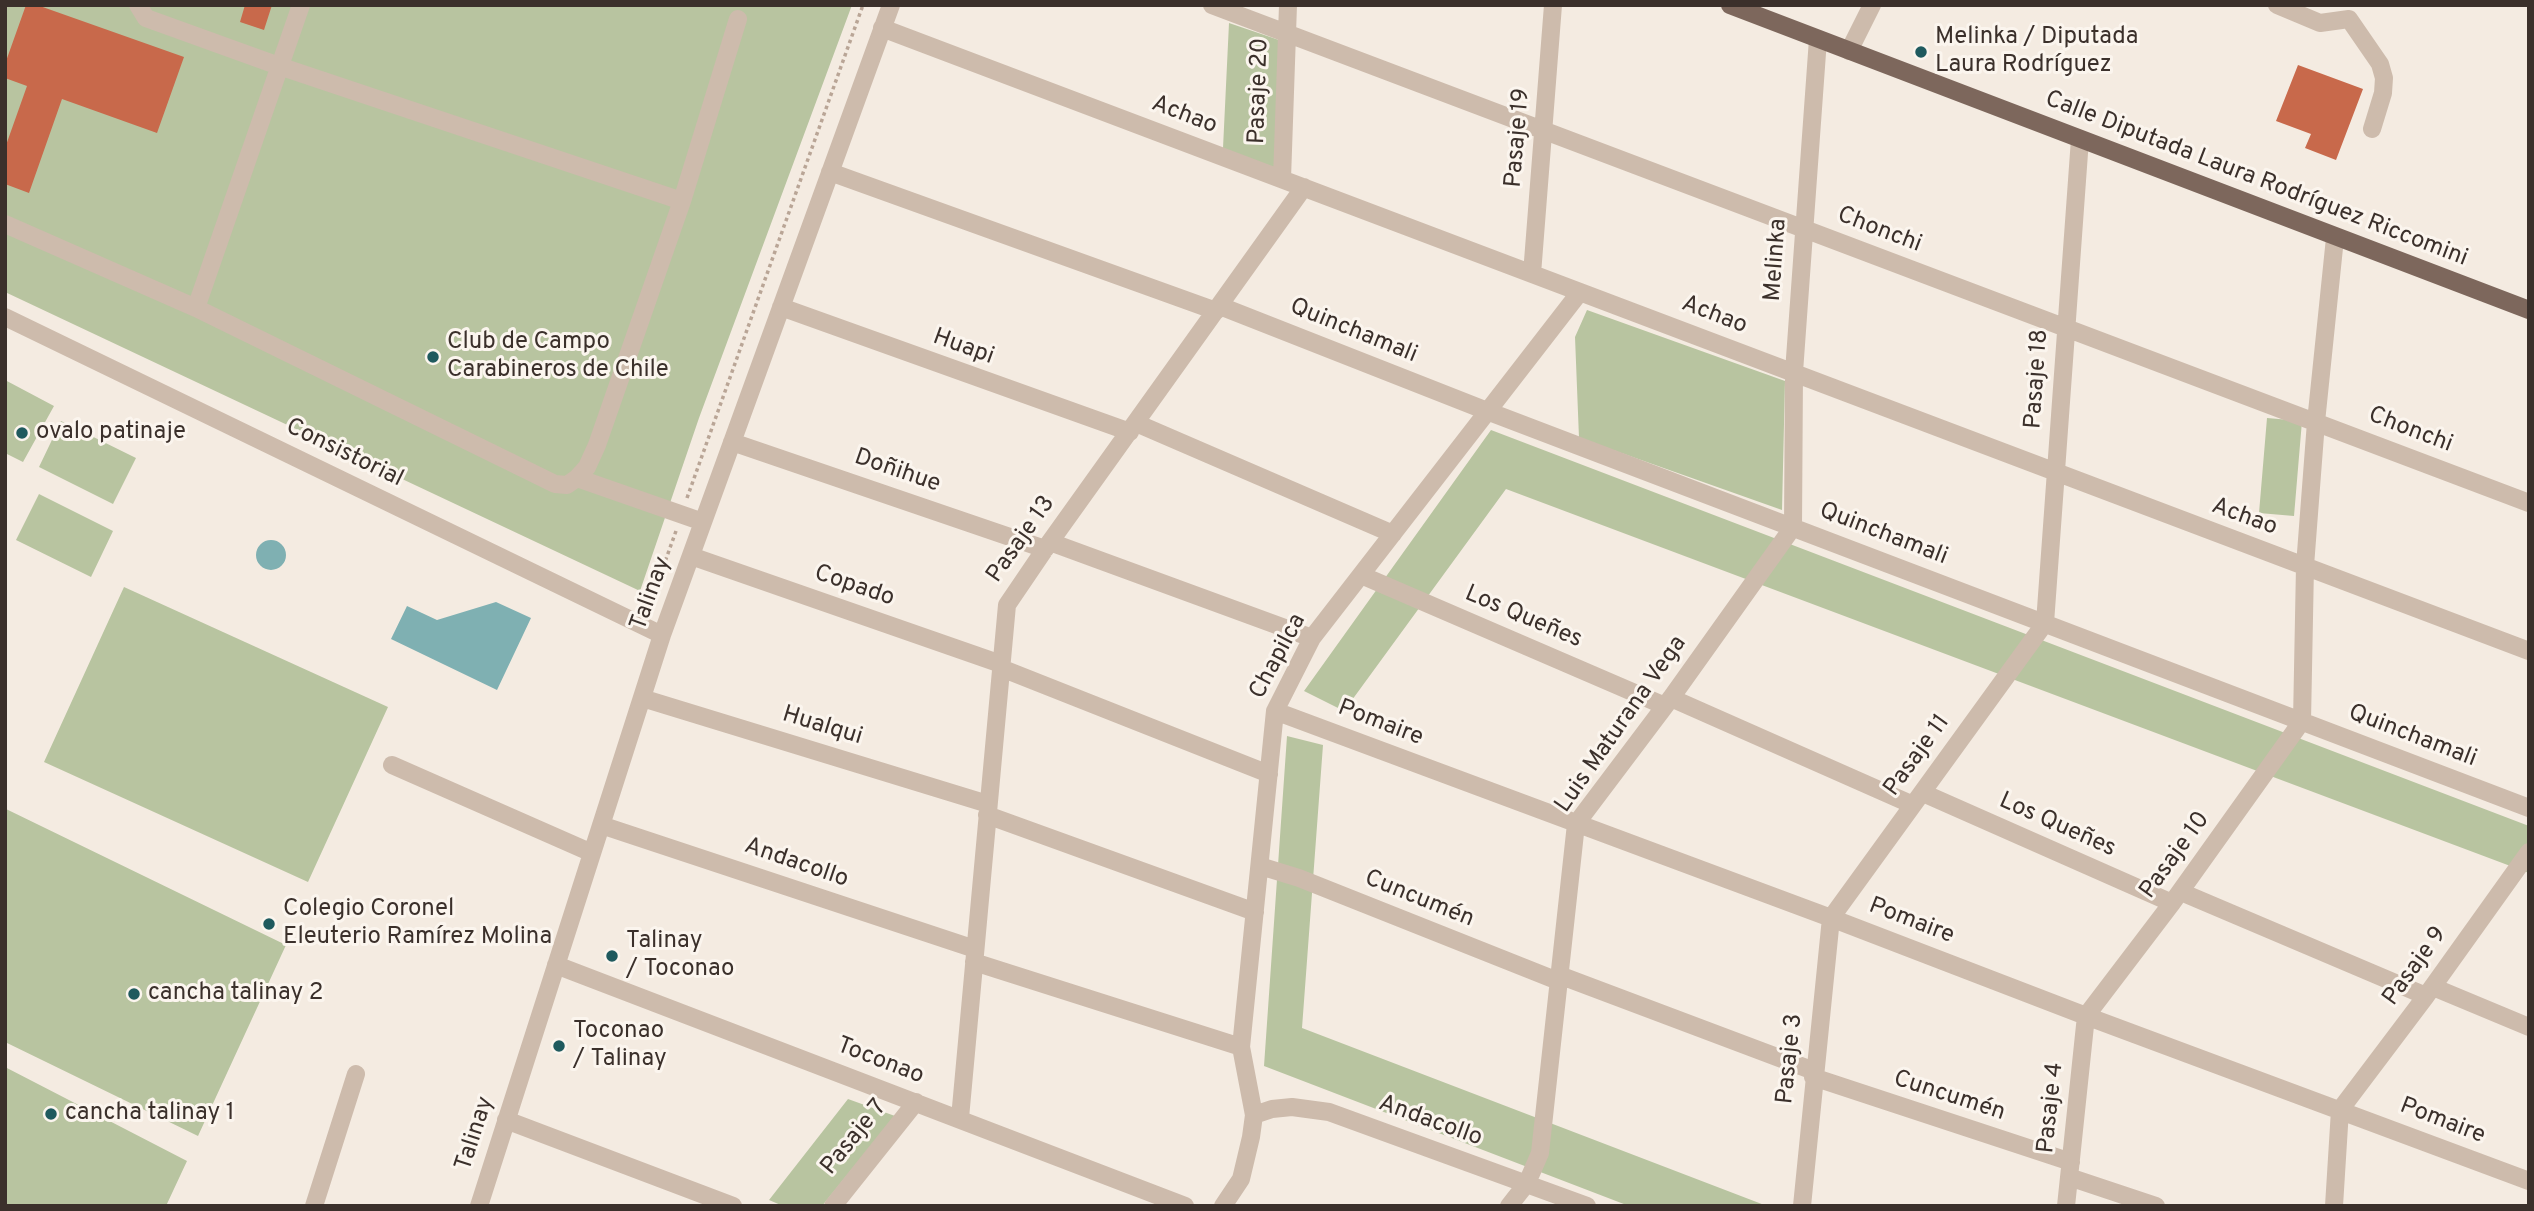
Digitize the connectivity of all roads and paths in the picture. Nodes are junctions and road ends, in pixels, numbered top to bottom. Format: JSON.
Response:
{"nodes":[{"id":1,"x":138,"y":5,"type":"edge"},
{"id":2,"x":300,"y":5,"type":"edge"},
{"id":3,"x":891,"y":5,"type":"edge"},
{"id":4,"x":1212,"y":5,"type":"edge"},
{"id":5,"x":1288,"y":5,"type":"edge"},
{"id":6,"x":1553,"y":5,"type":"edge"},
{"id":7,"x":1730,"y":5,"type":"edge"},
{"id":8,"x":1872,"y":5,"type":"edge"},
{"id":9,"x":2277,"y":5,"type":"edge"},
{"id":10,"x":2353,"y":12,"type":"edge"},
{"id":11,"x":738,"y":19,"type":"dead end"},
{"id":12,"x":883,"y":28,"type":"junction"},
{"id":13,"x":1286,"y":33,"type":"junction"},
{"id":14,"x":1818,"y":39,"type":"junction"},
{"id":15,"x":1849,"y":51,"type":"junction"},
{"id":16,"x":279,"y":66,"type":"junction"},
{"id":17,"x":2372,"y":129,"type":"dead end"},
{"id":18,"x":1545,"y":131,"type":"junction"},
{"id":19,"x":2080,"y":139,"type":"junction"},
{"id":20,"x":830,"y":172,"type":"junction"},
{"id":21,"x":1282,"y":179,"type":"junction"},
{"id":22,"x":1304,"y":187,"type":"junction"},
{"id":23,"x":682,"y":201,"type":"junction"},
{"id":24,"x":5,"y":224,"type":"edge"},
{"id":25,"x":1803,"y":228,"type":"junction"},
{"id":26,"x":2335,"y":238,"type":"junction"},
{"id":27,"x":1532,"y":274,"type":"junction"},
{"id":28,"x":1580,"y":292,"type":"junction"},
{"id":29,"x":781,"y":307,"type":"junction"},
{"id":30,"x":196,"y":308,"type":"junction"},
{"id":31,"x":1218,"y":308,"type":"junction"},
{"id":32,"x":2529,"y":310,"type":"edge"},
{"id":33,"x":5,"y":317,"type":"edge"},
{"id":34,"x":2066,"y":329,"type":"junction"},
{"id":35,"x":1794,"y":372,"type":"junction"},
{"id":36,"x":1487,"y":411,"type":"junction"},
{"id":37,"x":2316,"y":422,"type":"junction"},
{"id":38,"x":1133,"y":427,"type":"junction"},
{"id":39,"x":732,"y":442,"type":"junction"},
{"id":40,"x":2055,"y":473,"type":"junction"},
{"id":41,"x":577,"y":478,"type":"junction"},
{"id":42,"x":2529,"y":503,"type":"edge"},
{"id":43,"x":703,"y":522,"type":"junction"},
{"id":44,"x":1793,"y":527,"type":"junction"},
{"id":45,"x":1392,"y":534,"type":"junction"},
{"id":46,"x":1048,"y":545,"type":"junction"},
{"id":47,"x":691,"y":556,"type":"junction"},
{"id":48,"x":2305,"y":566,"type":"junction"},
{"id":49,"x":1361,"y":575,"type":"junction"},
{"id":50,"x":2045,"y":623,"type":"junction"},
{"id":51,"x":662,"y":635,"type":"junction"},
{"id":52,"x":1312,"y":638,"type":"junction"},
{"id":53,"x":2529,"y":651,"type":"edge"},
{"id":54,"x":1001,"y":666,"type":"junction"},
{"id":55,"x":642,"y":698,"type":"junction"},
{"id":56,"x":1668,"y":702,"type":"junction"},
{"id":57,"x":1275,"y":711,"type":"junction"},
{"id":58,"x":2302,"y":722,"type":"junction"},
{"id":59,"x":392,"y":765,"type":"dead end"},
{"id":60,"x":1269,"y":774,"type":"junction"},
{"id":61,"x":1918,"y":799,"type":"junction"},
{"id":62,"x":2529,"y":808,"type":"edge"},
{"id":63,"x":987,"y":810,"type":"junction"},
{"id":64,"x":1576,"y":824,"type":"junction"},
{"id":65,"x":601,"y":825,"type":"junction"},
{"id":66,"x":2529,"y":852,"type":"edge"},
{"id":67,"x":592,"y":853,"type":"junction"},
{"id":68,"x":1261,"y":866,"type":"junction"},
{"id":69,"x":2176,"y":898,"type":"junction"},
{"id":70,"x":1255,"y":912,"type":"junction"},
{"id":71,"x":1831,"y":918,"type":"junction"},
{"id":72,"x":974,"y":956,"type":"junction"},
{"id":73,"x":556,"y":965,"type":"junction"},
{"id":74,"x":1558,"y":978,"type":"junction"},
{"id":75,"x":2430,"y":991,"type":"junction"},
{"id":76,"x":2086,"y":1016,"type":"junction"},
{"id":77,"x":2529,"y":1027,"type":"edge"},
{"id":78,"x":1241,"y":1047,"type":"junction"},
{"id":79,"x":356,"y":1074,"type":"dead end"},
{"id":80,"x":1814,"y":1074,"type":"junction"},
{"id":81,"x":916,"y":1102,"type":"junction"},
{"id":82,"x":2340,"y":1110,"type":"junction"},
{"id":83,"x":1254,"y":1115,"type":"junction"},
{"id":84,"x":960,"y":1118,"type":"junction"},
{"id":85,"x":506,"y":1120,"type":"junction"},
{"id":86,"x":2070,"y":1170,"type":"junction"},
{"id":87,"x":2529,"y":1181,"type":"edge"},
{"id":88,"x":1527,"y":1183,"type":"junction"},
{"id":89,"x":1162,"y":1202,"type":"edge"},
{"id":90,"x":314,"y":1206,"type":"edge"},
{"id":91,"x":479,"y":1206,"type":"edge"},
{"id":92,"x":733,"y":1206,"type":"edge"},
{"id":93,"x":833,"y":1206,"type":"edge"},
{"id":94,"x":1185,"y":1206,"type":"edge"},
{"id":95,"x":1223,"y":1206,"type":"edge"},
{"id":96,"x":1509,"y":1206,"type":"edge"},
{"id":97,"x":1587,"y":1206,"type":"edge"},
{"id":98,"x":1802,"y":1206,"type":"edge"},
{"id":99,"x":2066,"y":1206,"type":"edge"},
{"id":100,"x":2156,"y":1206,"type":"edge"},
{"id":101,"x":2334,"y":1206,"type":"edge"}],
"edges":[{"from":1,"to":16,"type":"street"},
{"from":2,"to":16,"type":"street"},
{"from":3,"to":12,"type":"street","name":"Talinay"},
{"from":4,"to":13,"type":"street","name":"Chonchi"},
{"from":5,"to":13,"type":"street","name":"Pasaje 20"},
{"from":6,"to":18,"type":"street","name":"Pasaje 19"},
{"from":7,"to":14,"type":"main road","name":"Calle Diputada Laura Rodríguez Riccomini"},
{"from":8,"to":15,"type":"street"},
{"from":9,"to":10,"type":"street"},
{"from":10,"to":17,"type":"street"},
{"from":11,"to":23,"type":"street"},
{"from":12,"to":20,"type":"street","name":"Talinay"},
{"from":12,"to":21,"type":"street","name":"Achao"},
{"from":13,"to":18,"type":"street","name":"Chonchi"},
{"from":13,"to":21,"type":"street","name":"Pasaje 20"},
{"from":14,"to":15,"type":"main road","name":"Calle Diputada Laura Rodríguez Riccomini"},
{"from":14,"to":25,"type":"street","name":"Melinka"},
{"from":15,"to":19,"type":"main road","name":"Calle Diputada Laura Rodríguez Riccomini"},
{"from":16,"to":23,"type":"street"},
{"from":16,"to":30,"type":"street"},
{"from":18,"to":25,"type":"street","name":"Chonchi"},
{"from":18,"to":27,"type":"street","name":"Pasaje 19"},
{"from":19,"to":26,"type":"main road","name":"Calle Diputada Laura Rodríguez Riccomini"},
{"from":19,"to":34,"type":"street","name":"Pasaje 18"},
{"from":20,"to":29,"type":"street","name":"Talinay"},
{"from":20,"to":31,"type":"street","name":"Quinchamali"},
{"from":21,"to":22,"type":"street","name":"Achao"},
{"from":22,"to":27,"type":"street","name":"Achao"},
{"from":22,"to":31,"type":"street","name":"Pasaje 13"},
{"from":23,"to":41,"type":"street"},
{"from":24,"to":30,"type":"street"},
{"from":25,"to":34,"type":"street","name":"Chonchi"},
{"from":25,"to":35,"type":"street","name":"Melinka"},
{"from":26,"to":32,"type":"main road","name":"Calle Diputada Laura Rodríguez Riccomini"},
{"from":26,"to":37,"type":"street"},
{"from":27,"to":28,"type":"street","name":"Achao"},
{"from":28,"to":35,"type":"street","name":"Achao"},
{"from":28,"to":36,"type":"street","name":"Chapilca"},
{"from":29,"to":38,"type":"street","name":"Huapi"},
{"from":29,"to":39,"type":"street","name":"Talinay"},
{"from":30,"to":41,"type":"street"},
{"from":31,"to":36,"type":"street","name":"Quinchamali"},
{"from":31,"to":38,"type":"street","name":"Pasaje 13"},
{"from":33,"to":51,"type":"street","name":"Consistorial"},
{"from":34,"to":37,"type":"street","name":"Chonchi"},
{"from":34,"to":40,"type":"street","name":"Pasaje 18"},
{"from":35,"to":40,"type":"street","name":"Achao"},
{"from":35,"to":44,"type":"street","name":"Melinka"},
{"from":36,"to":44,"type":"street","name":"Quinchamali"},
{"from":36,"to":45,"type":"street","name":"Chapilca"},
{"from":37,"to":42,"type":"street","name":"Chonchi"},
{"from":37,"to":48,"type":"street"},
{"from":38,"to":45,"type":"street","name":"Huapi"},
{"from":38,"to":46,"type":"street","name":"Pasaje 13"},
{"from":39,"to":43,"type":"street","name":"Talinay"},
{"from":39,"to":46,"type":"street","name":"Doñihue"},
{"from":40,"to":48,"type":"street","name":"Achao"},
{"from":40,"to":50,"type":"street","name":"Pasaje 18"},
{"from":41,"to":43,"type":"street"},
{"from":43,"to":47,"type":"street","name":"Talinay"},
{"from":44,"to":50,"type":"street","name":"Quinchamali"},
{"from":44,"to":56,"type":"street","name":"Luis Maturana Vega"},
{"from":45,"to":49,"type":"street","name":"Chapilca"},
{"from":46,"to":52,"type":"street","name":"Doñihue"},
{"from":46,"to":54,"type":"street","name":"Pasaje 13"},
{"from":47,"to":51,"type":"street","name":"Talinay"},
{"from":47,"to":54,"type":"street","name":"Copado"},
{"from":48,"to":53,"type":"street","name":"Achao"},
{"from":48,"to":58,"type":"street"},
{"from":49,"to":52,"type":"street","name":"Chapilca"},
{"from":49,"to":56,"type":"street","name":"Los Queñes"},
{"from":50,"to":58,"type":"street","name":"Quinchamali"},
{"from":50,"to":61,"type":"street","name":"Pasaje 11"},
{"from":51,"to":55,"type":"street","name":"Talinay"},
{"from":52,"to":57,"type":"street","name":"Chapilca"},
{"from":54,"to":60,"type":"street","name":"Copado"},
{"from":54,"to":63,"type":"street","name":"Pasaje 13"},
{"from":55,"to":63,"type":"street","name":"Hualqui"},
{"from":55,"to":65,"type":"street","name":"Talinay"},
{"from":56,"to":61,"type":"street","name":"Los Queñes"},
{"from":56,"to":64,"type":"street","name":"Luis Maturana Vega"},
{"from":57,"to":60,"type":"street","name":"Chapilca"},
{"from":57,"to":64,"type":"street","name":"Pomaire"},
{"from":58,"to":62,"type":"street","name":"Quinchamali"},
{"from":58,"to":69,"type":"street","name":"Pasaje 10"},
{"from":59,"to":67,"type":"street"},
{"from":60,"to":68,"type":"street","name":"Chapilca"},
{"from":61,"to":69,"type":"street","name":"Los Queñes"},
{"from":61,"to":71,"type":"street","name":"Pasaje 11"},
{"from":63,"to":70,"type":"street","name":"Hualqui"},
{"from":63,"to":72,"type":"street","name":"Pasaje 13"},
{"from":64,"to":71,"type":"street","name":"Pomaire"},
{"from":64,"to":74,"type":"street","name":"Luis Maturana Vega"},
{"from":65,"to":67,"type":"street","name":"Talinay"},
{"from":65,"to":72,"type":"street","name":"Andacollo"},
{"from":66,"to":75,"type":"street","name":"Pasaje 9"},
{"from":67,"to":73,"type":"street","name":"Talinay"},
{"from":68,"to":70,"type":"street","name":"Chapilca"},
{"from":68,"to":74,"type":"street","name":"Cuncumén"},
{"from":69,"to":75,"type":"street","name":"Los Queñes"},
{"from":69,"to":76,"type":"street","name":"Pasaje 10"},
{"from":70,"to":78,"type":"street","name":"Chapilca"},
{"from":71,"to":76,"type":"street","name":"Pomaire"},
{"from":71,"to":80,"type":"street","name":"Pasaje 3"},
{"from":72,"to":78,"type":"street","name":"Andacollo"},
{"from":72,"to":84,"type":"street","name":"Pasaje 13"},
{"from":73,"to":81,"type":"street","name":"Toconao"},
{"from":73,"to":85,"type":"street","name":"Talinay"},
{"from":74,"to":80,"type":"street","name":"Cuncumén"},
{"from":74,"to":88,"type":"street","name":"Luis Maturana Vega"},
{"from":75,"to":77,"type":"street","name":"Los Queñes"},
{"from":75,"to":82,"type":"street","name":"Pasaje 9"},
{"from":76,"to":82,"type":"street","name":"Pomaire"},
{"from":76,"to":86,"type":"street","name":"Pasaje 4"},
{"from":78,"to":83,"type":"street","name":"Chapilca"},
{"from":79,"to":90,"type":"street"},
{"from":80,"to":86,"type":"street","name":"Cuncumén"},
{"from":80,"to":98,"type":"street","name":"Pasaje 3"},
{"from":81,"to":84,"type":"street","name":"Toconao"},
{"from":81,"to":93,"type":"street","name":"Pasaje 7"},
{"from":82,"to":87,"type":"street","name":"Pomaire"},
{"from":82,"to":101,"type":"street"},
{"from":83,"to":88,"type":"street","name":"Andacollo"},
{"from":83,"to":95,"type":"street","name":"Chapilca"},
{"from":84,"to":89,"type":"street","name":"Toconao"},
{"from":85,"to":91,"type":"street","name":"Talinay"},
{"from":85,"to":92,"type":"street"},
{"from":86,"to":99,"type":"street","name":"Pasaje 4"},
{"from":86,"to":100,"type":"street","name":"Cuncumén"},
{"from":88,"to":96,"type":"street","name":"Luis Maturana Vega"},
{"from":88,"to":97,"type":"street","name":"Andacollo"},
{"from":89,"to":94,"type":"street","name":"Toconao"}]}
